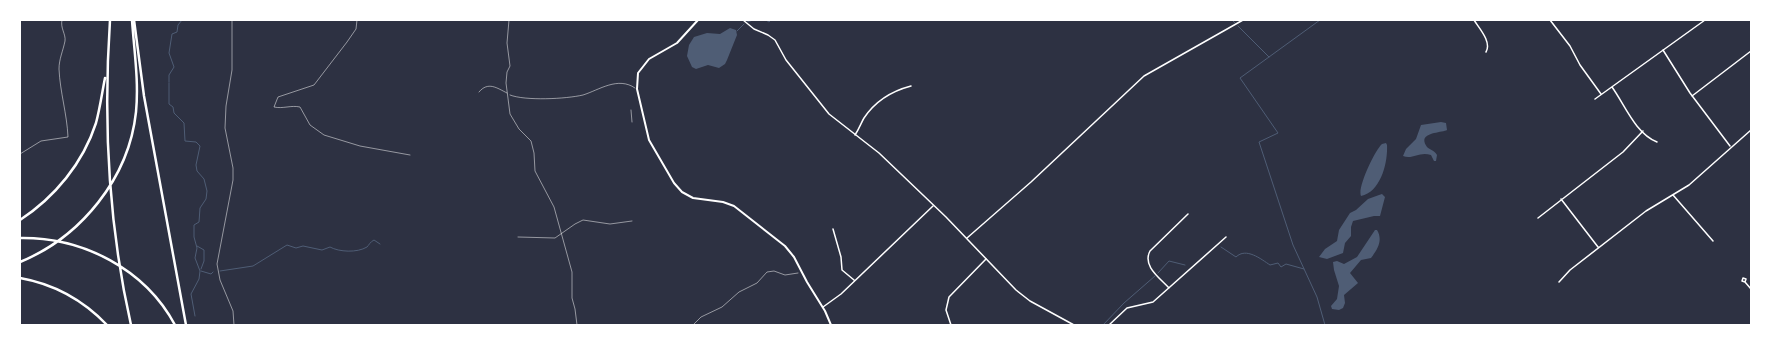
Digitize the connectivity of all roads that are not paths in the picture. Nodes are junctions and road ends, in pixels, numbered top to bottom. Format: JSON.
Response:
{"nodes":[{"id":1,"x":110,"y":20,"type":"edge"},
{"id":2,"x":133,"y":20,"type":"edge"},
{"id":3,"x":698,"y":20,"type":"edge"},
{"id":4,"x":743,"y":20,"type":"edge"},
{"id":5,"x":1243,"y":20,"type":"edge"},
{"id":6,"x":1474,"y":20,"type":"edge"},
{"id":7,"x":1550,"y":20,"type":"edge"},
{"id":8,"x":1705,"y":20,"type":"edge"},
{"id":9,"x":1663,"y":50,"type":"junction"},
{"id":10,"x":1751,"y":51,"type":"edge"},
{"id":11,"x":1486,"y":52,"type":"dead end"},
{"id":12,"x":106,"y":73,"type":"junction"},
{"id":13,"x":911,"y":86,"type":"dead end"},
{"id":14,"x":1612,"y":87,"type":"junction"},
{"id":15,"x":1601,"y":95,"type":"junction"},
{"id":16,"x":1692,"y":96,"type":"junction"},
{"id":17,"x":1595,"y":99,"type":"dead end"},
{"id":18,"x":1751,"y":130,"type":"edge"},
{"id":19,"x":1643,"y":131,"type":"junction"},
{"id":20,"x":855,"y":135,"type":"junction"},
{"id":21,"x":1657,"y":142,"type":"dead end"},
{"id":22,"x":1731,"y":147,"type":"junction"},
{"id":23,"x":1673,"y":194,"type":"junction"},
{"id":24,"x":1561,"y":199,"type":"junction"},
{"id":25,"x":934,"y":205,"type":"junction"},
{"id":26,"x":1188,"y":214,"type":"dead end"},
{"id":27,"x":1538,"y":218,"type":"dead end"},
{"id":28,"x":20,"y":220,"type":"edge"},
{"id":29,"x":833,"y":229,"type":"dead end"},
{"id":30,"x":1226,"y":237,"type":"dead end"},
{"id":31,"x":20,"y":238,"type":"edge"},
{"id":32,"x":967,"y":238,"type":"junction"},
{"id":33,"x":1713,"y":241,"type":"dead end"},
{"id":34,"x":1598,"y":248,"type":"junction"},
{"id":35,"x":986,"y":259,"type":"junction"},
{"id":36,"x":20,"y":262,"type":"edge"},
{"id":37,"x":20,"y":278,"type":"edge"},
{"id":38,"x":855,"y":280,"type":"junction"},
{"id":39,"x":1559,"y":282,"type":"dead end"},
{"id":40,"x":1745,"y":282,"type":"dead end"},
{"id":41,"x":1168,"y":288,"type":"junction"},
{"id":42,"x":1751,"y":289,"type":"edge"},
{"id":43,"x":823,"y":307,"type":"junction"},
{"id":44,"x":107,"y":325,"type":"edge"},
{"id":45,"x":131,"y":325,"type":"edge"},
{"id":46,"x":175,"y":325,"type":"edge"},
{"id":47,"x":186,"y":325,"type":"edge"},
{"id":48,"x":831,"y":325,"type":"edge"},
{"id":49,"x":951,"y":325,"type":"edge"},
{"id":50,"x":1074,"y":325,"type":"edge"},
{"id":51,"x":1109,"y":325,"type":"edge"}],
"edges":[{"from":1,"to":12,"type":"highway"},
{"from":2,"to":36,"type":"highway"},
{"from":2,"to":47,"type":"highway"},
{"from":3,"to":43,"type":"main road"},
{"from":4,"to":20,"type":"street"},
{"from":5,"to":32,"type":"street"},
{"from":6,"to":11,"type":"street"},
{"from":7,"to":15,"type":"street"},
{"from":8,"to":9,"type":"street"},
{"from":9,"to":14,"type":"street"},
{"from":9,"to":16,"type":"street"},
{"from":10,"to":16,"type":"street"},
{"from":12,"to":28,"type":"highway"},
{"from":12,"to":45,"type":"highway"},
{"from":13,"to":20,"type":"street"},
{"from":14,"to":15,"type":"street"},
{"from":14,"to":19,"type":"street"},
{"from":15,"to":17,"type":"street"},
{"from":16,"to":22,"type":"street"},
{"from":18,"to":22,"type":"street"},
{"from":19,"to":21,"type":"street"},
{"from":19,"to":24,"type":"street"},
{"from":20,"to":25,"type":"street"},
{"from":22,"to":23,"type":"street"},
{"from":23,"to":33,"type":"street"},
{"from":23,"to":34,"type":"street"},
{"from":24,"to":27,"type":"street"},
{"from":24,"to":34,"type":"street"},
{"from":25,"to":32,"type":"street"},
{"from":25,"to":38,"type":"street"},
{"from":26,"to":41,"type":"street"},
{"from":29,"to":38,"type":"street"},
{"from":30,"to":41,"type":"street"},
{"from":31,"to":46,"type":"highway"},
{"from":32,"to":35,"type":"street"},
{"from":34,"to":39,"type":"street"},
{"from":35,"to":49,"type":"street"},
{"from":35,"to":50,"type":"street"},
{"from":37,"to":44,"type":"highway"},
{"from":38,"to":43,"type":"street"},
{"from":40,"to":42,"type":"street"},
{"from":41,"to":51,"type":"street"},
{"from":43,"to":48,"type":"main road"}]}
